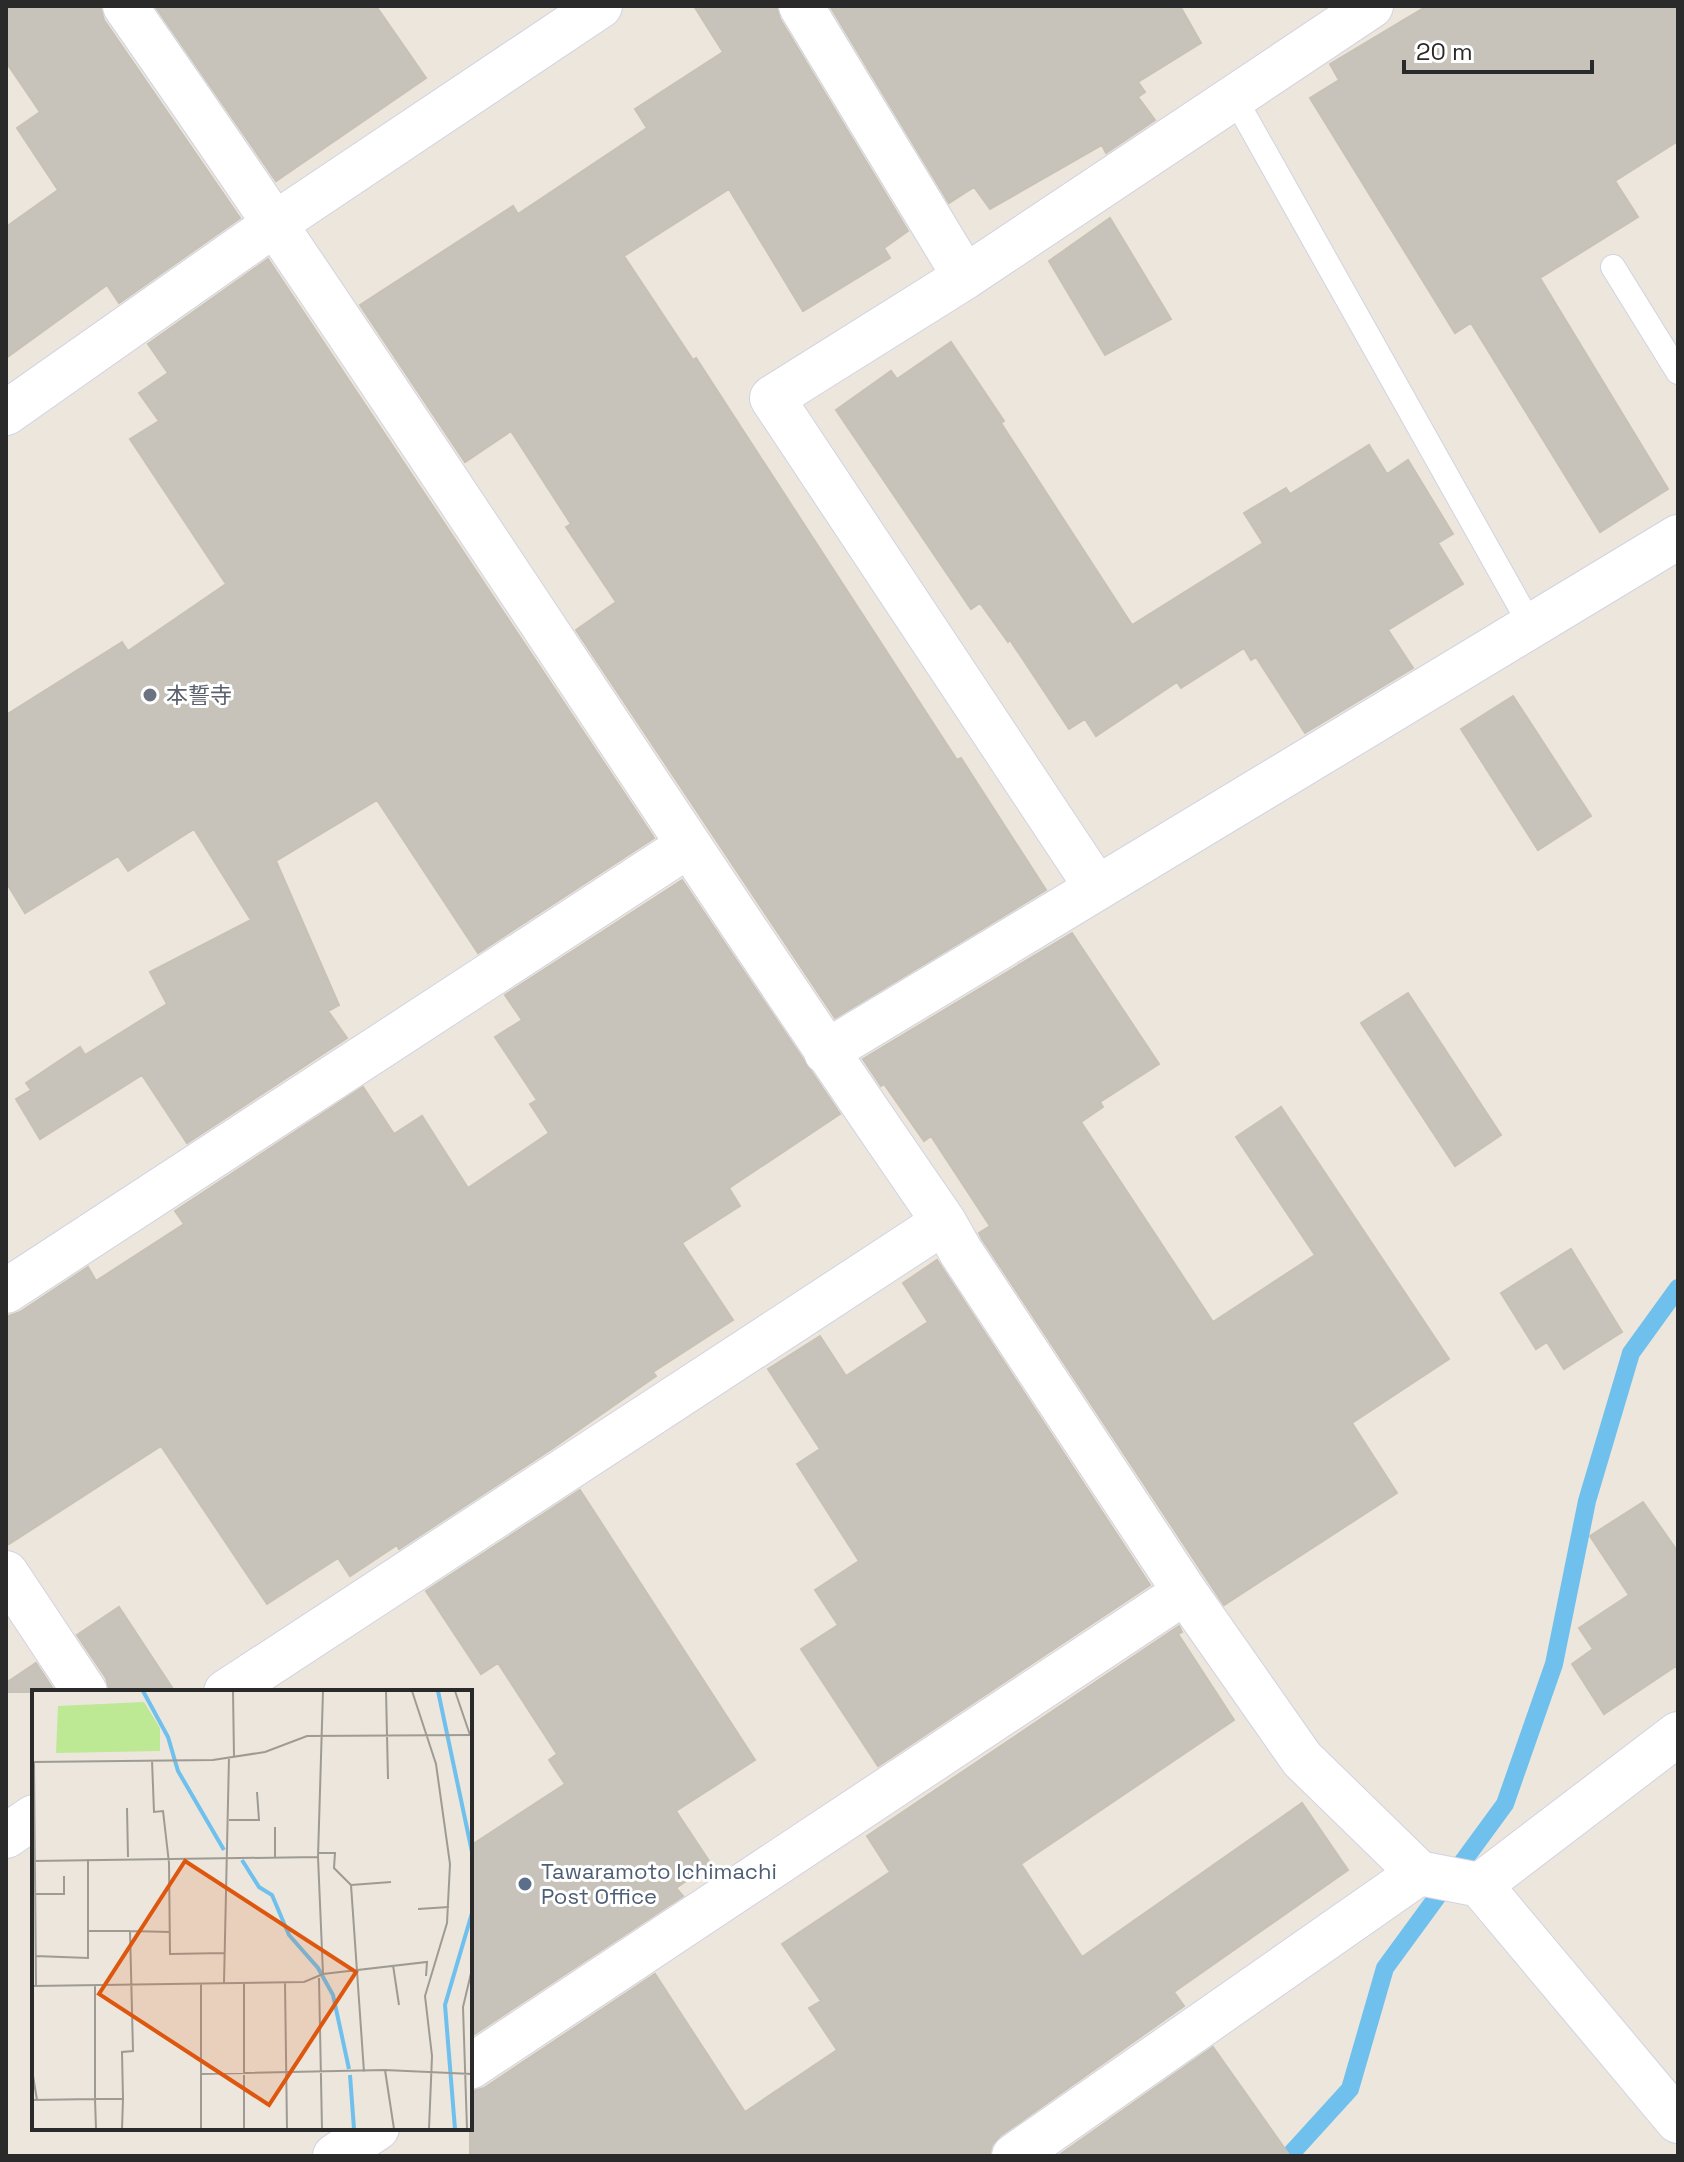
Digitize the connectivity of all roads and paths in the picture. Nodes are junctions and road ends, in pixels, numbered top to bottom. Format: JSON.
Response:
{"nodes":[{"id":1,"x":125,"y":6,"type":"edge"},
{"id":2,"x":600,"y":6,"type":"edge"},
{"id":3,"x":801,"y":6,"type":"edge"},
{"id":4,"x":1371,"y":6,"type":"edge"},
{"id":5,"x":1234,"y":97,"type":"junction"},
{"id":6,"x":276,"y":223,"type":"junction"},
{"id":7,"x":1613,"y":267,"type":"dead end"},
{"id":8,"x":965,"y":277,"type":"junction"},
{"id":9,"x":1678,"y":372,"type":"edge"},
{"id":10,"x":6,"y":413,"type":"edge"},
{"id":11,"x":1678,"y":537,"type":"edge"},
{"id":12,"x":1531,"y":626,"type":"junction"},
{"id":13,"x":689,"y":845,"type":"junction"},
{"id":14,"x":1097,"y":888,"type":"junction"},
{"id":15,"x":826,"y":1052,"type":"junction"},
{"id":16,"x":944,"y":1222,"type":"junction"},
{"id":17,"x":6,"y":1291,"type":"edge"},
{"id":18,"x":6,"y":1573,"type":"edge"},
{"id":19,"x":1185,"y":1592,"type":"junction"},
{"id":20,"x":84,"y":1690,"type":"edge"},
{"id":21,"x":229,"y":1690,"type":"edge"},
{"id":22,"x":1678,"y":1734,"type":"edge"},
{"id":23,"x":32,"y":1818,"type":"edge"},
{"id":24,"x":6,"y":1836,"type":"edge"},
{"id":25,"x":1419,"y":1873,"type":"junction"},
{"id":26,"x":1480,"y":1885,"type":"junction"},
{"id":27,"x":472,"y":2066,"type":"edge"},
{"id":28,"x":1678,"y":2121,"type":"edge"},
{"id":29,"x":378,"y":2136,"type":"edge"},
{"id":30,"x":335,"y":2156,"type":"edge"},
{"id":31,"x":1014,"y":2156,"type":"edge"}],
"edges":[{"from":1,"to":6,"type":"street"},
{"from":2,"to":6,"type":"street"},
{"from":3,"to":8,"type":"street"},
{"from":4,"to":5,"type":"street"},
{"from":5,"to":8,"type":"street"},
{"from":5,"to":12,"type":"lane"},
{"from":6,"to":10,"type":"street"},
{"from":6,"to":13,"type":"street"},
{"from":7,"to":9,"type":"lane"},
{"from":8,"to":14,"type":"street"},
{"from":11,"to":12,"type":"street"},
{"from":12,"to":14,"type":"street"},
{"from":13,"to":15,"type":"street"},
{"from":13,"to":17,"type":"street"},
{"from":14,"to":15,"type":"street"},
{"from":15,"to":16,"type":"street"},
{"from":16,"to":19,"type":"street"},
{"from":16,"to":21,"type":"street"},
{"from":18,"to":20,"type":"street"},
{"from":19,"to":25,"type":"street"},
{"from":19,"to":27,"type":"street"},
{"from":22,"to":26,"type":"street"},
{"from":23,"to":24,"type":"street"},
{"from":25,"to":26,"type":"street"},
{"from":25,"to":31,"type":"street"},
{"from":26,"to":28,"type":"street"},
{"from":29,"to":30,"type":"street"}]}
